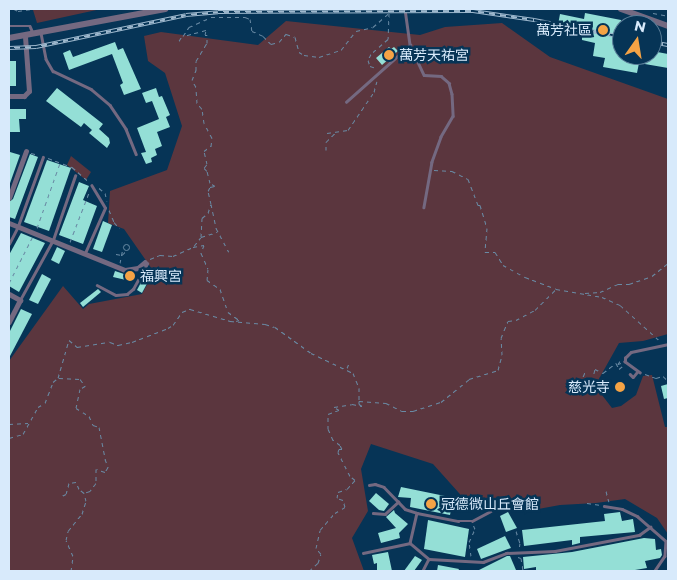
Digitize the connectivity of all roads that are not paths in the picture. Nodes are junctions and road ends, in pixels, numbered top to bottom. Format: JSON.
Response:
{"nodes":[{"id":1,"x":165,"y":9,"type":"edge"},
{"id":2,"x":405,"y":9,"type":"edge"},
{"id":3,"x":621,"y":9,"type":"edge"},
{"id":4,"x":9,"y":26,"type":"edge"},
{"id":5,"x":668,"y":26,"type":"edge"},
{"id":6,"x":41,"y":33,"type":"junction"},
{"id":7,"x":33,"y":35,"type":"junction"},
{"id":8,"x":25,"y":36,"type":"junction"},
{"id":9,"x":9,"y":38,"type":"edge"},
{"id":10,"x":410,"y":45,"type":"junction"},
{"id":11,"x":9,"y":96,"type":"edge"},
{"id":12,"x":346,"y":102,"type":"dead end"},
{"id":13,"x":26,"y":151,"type":"road end"},
{"id":14,"x":136,"y":154,"type":"dead end"},
{"id":15,"x":43,"y":157,"type":"road end"},
{"id":16,"x":75,"y":176,"type":"dead end"},
{"id":17,"x":92,"y":186,"type":"road end"},
{"id":18,"x":9,"y":198,"type":"edge"},
{"id":19,"x":424,"y":207,"type":"dead end"},
{"id":20,"x":9,"y":223,"type":"edge"},
{"id":21,"x":18,"y":226,"type":"junction"},
{"id":22,"x":52,"y":240,"type":"junction"},
{"id":23,"x":9,"y":244,"type":"edge"},
{"id":24,"x":86,"y":253,"type":"junction"},
{"id":25,"x":145,"y":262,"type":"joint"},
{"id":26,"x":97,"y":286,"type":"dead end"},
{"id":27,"x":9,"y":294,"type":"edge"},
{"id":28,"x":20,"y":300,"type":"junction"},
{"id":29,"x":9,"y":322,"type":"edge"},
{"id":30,"x":668,"y":344,"type":"edge"},
{"id":31,"x":630,"y":374,"type":"dead end"},
{"id":32,"x":369,"y":486,"type":"dead end"},
{"id":33,"x":398,"y":502,"type":"junction"},
{"id":34,"x":507,"y":502,"type":"dead end"},
{"id":35,"x":604,"y":506,"type":"road end"},
{"id":36,"x":373,"y":513,"type":"dead end"},
{"id":37,"x":417,"y":513,"type":"junction"},
{"id":38,"x":650,"y":527,"type":"junction"},
{"id":39,"x":410,"y":543,"type":"junction"},
{"id":40,"x":363,"y":553,"type":"dead end"},
{"id":41,"x":429,"y":559,"type":"junction"},
{"id":42,"x":423,"y":571,"type":"edge"},
{"id":43,"x":655,"y":571,"type":"edge"}],
"edges":[{"from":1,"to":6,"type":"street"},
{"from":2,"to":10,"type":"lane"},
{"from":3,"to":5,"type":"street"},
{"from":4,"to":7,"type":"lane"},
{"from":6,"to":7,"type":"street"},
{"from":6,"to":14,"type":"lane"},
{"from":7,"to":8,"type":"street"},
{"from":8,"to":9,"type":"street"},
{"from":8,"to":11,"type":"street"},
{"from":10,"to":12,"type":"lane"},
{"from":10,"to":19,"type":"lane"},
{"from":13,"to":18,"type":"street"},
{"from":15,"to":21,"type":"lane"},
{"from":16,"to":22,"type":"lane"},
{"from":17,"to":24,"type":"lane"},
{"from":20,"to":21,"type":"street"},
{"from":21,"to":22,"type":"street"},
{"from":21,"to":23,"type":"lane"},
{"from":22,"to":24,"type":"street"},
{"from":22,"to":28,"type":"lane"},
{"from":24,"to":25,"type":"street"},
{"from":25,"to":26,"type":"lane"},
{"from":27,"to":28,"type":"street"},
{"from":28,"to":29,"type":"street"},
{"from":30,"to":31,"type":"lane"},
{"from":32,"to":33,"type":"lane"},
{"from":33,"to":36,"type":"lane"},
{"from":33,"to":37,"type":"lane"},
{"from":34,"to":37,"type":"lane"},
{"from":35,"to":38,"type":"lane"},
{"from":37,"to":39,"type":"lane"},
{"from":38,"to":41,"type":"lane"},
{"from":38,"to":43,"type":"lane"},
{"from":39,"to":40,"type":"lane"},
{"from":39,"to":41,"type":"lane"},
{"from":41,"to":42,"type":"lane"}]}
